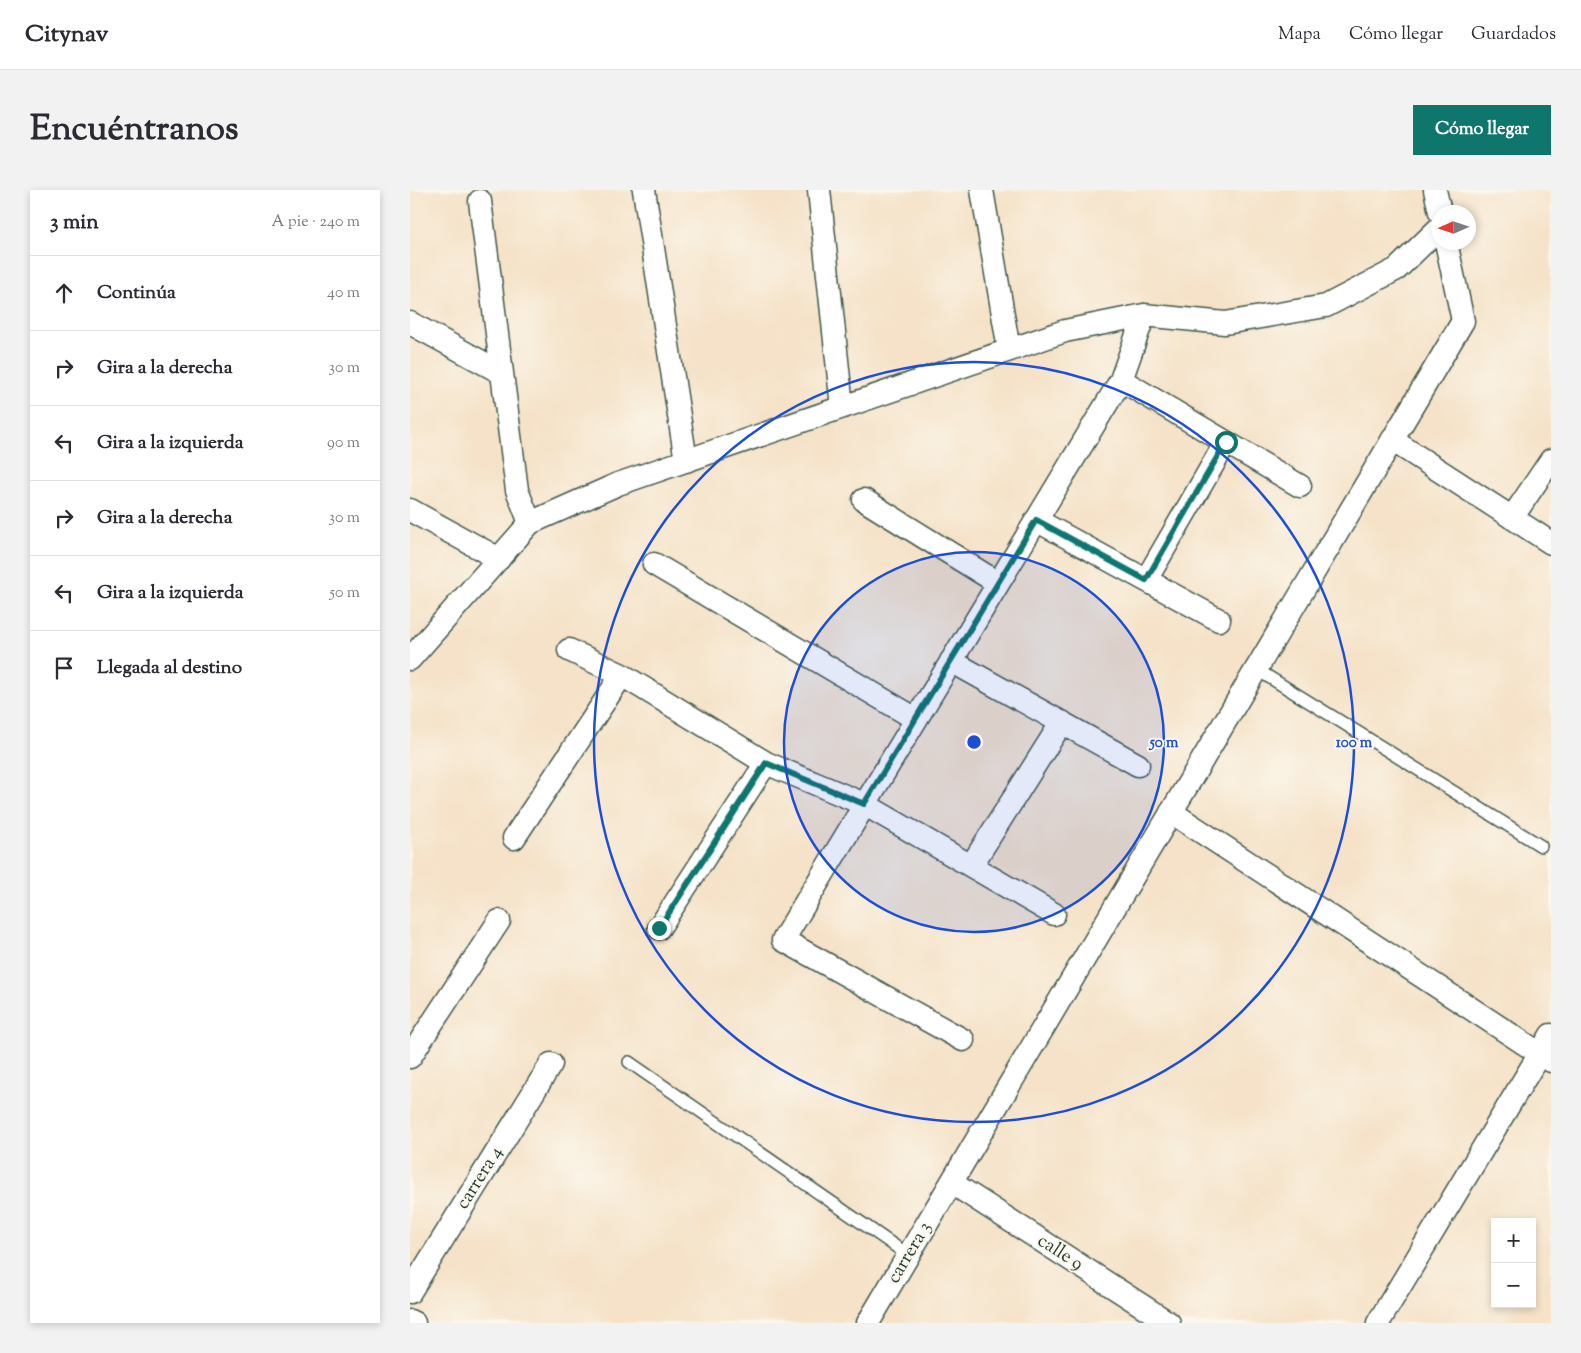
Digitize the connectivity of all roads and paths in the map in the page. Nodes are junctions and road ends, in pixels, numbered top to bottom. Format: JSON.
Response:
{"nodes":[{"id":1,"x":644,"y":190,"type":"edge"},
{"id":2,"x":819,"y":190,"type":"edge"},
{"id":3,"x":982,"y":190,"type":"edge"},
{"id":4,"x":1435,"y":190,"type":"edge"},
{"id":5,"x":480,"y":201,"type":"dead end"},
{"id":6,"x":1438,"y":205,"type":"edge"},
{"id":7,"x":1431,"y":236,"type":"edge"},
{"id":8,"x":1448,"y":250,"type":"edge"},
{"id":9,"x":1144,"y":315,"type":"junction"},
{"id":10,"x":410,"y":323,"type":"edge"},
{"id":11,"x":1009,"y":350,"type":"junction"},
{"id":12,"x":502,"y":373,"type":"junction"},
{"id":13,"x":1121,"y":380,"type":"junction"},
{"id":14,"x":842,"y":408,"type":"junction"},
{"id":15,"x":1392,"y":440,"type":"junction"},
{"id":16,"x":1226,"y":442,"type":"junction"},
{"id":17,"x":1551,"y":460,"type":"edge"},
{"id":18,"x":686,"y":461,"type":"junction"},
{"id":19,"x":1300,"y":486,"type":"dead end"},
{"id":20,"x":864,"y":500,"type":"dead end"},
{"id":21,"x":410,"y":510,"type":"edge"},
{"id":22,"x":1512,"y":518,"type":"junction"},
{"id":23,"x":1036,"y":520,"type":"junction"},
{"id":24,"x":530,"y":523,"type":"junction"},
{"id":25,"x":1551,"y":543,"type":"edge"},
{"id":26,"x":499,"y":558,"type":"junction"},
{"id":27,"x":654,"y":564,"type":"dead end"},
{"id":28,"x":1146,"y":580,"type":"junction"},
{"id":29,"x":998,"y":583,"type":"junction"},
{"id":30,"x":1219,"y":620,"type":"dead end"},
{"id":31,"x":569,"y":650,"type":"dead end"},
{"id":32,"x":410,"y":660,"type":"edge"},
{"id":33,"x":951,"y":661,"type":"junction"},
{"id":34,"x":1256,"y":669,"type":"junction"},
{"id":35,"x":622,"y":675,"type":"junction"},
{"id":36,"x":916,"y":719,"type":"junction"},
{"id":37,"x":1062,"y":722,"type":"junction"},
{"id":38,"x":766,"y":763,"type":"junction"},
{"id":39,"x":1138,"y":764,"type":"dead end"},
{"id":40,"x":864,"y":804,"type":"junction"},
{"id":41,"x":1171,"y":812,"type":"junction"},
{"id":42,"x":514,"y":838,"type":"dead end"},
{"id":43,"x":1541,"y":846,"type":"dead end"},
{"id":44,"x":971,"y":866,"type":"junction"},
{"id":45,"x":1054,"y":914,"type":"dead end"},
{"id":46,"x":499,"y":921,"type":"dead end"},
{"id":47,"x":659,"y":928,"type":"dead end"},
{"id":48,"x":963,"y":1040,"type":"dead end"},
{"id":49,"x":1547,"y":1050,"type":"edge"},
{"id":50,"x":410,"y":1057,"type":"edge"},
{"id":51,"x":629,"y":1062,"type":"dead end"},
{"id":52,"x":550,"y":1064,"type":"dead end"},
{"id":53,"x":952,"y":1183,"type":"junction"},
{"id":54,"x":908,"y":1255,"type":"junction"},
{"id":55,"x":410,"y":1292,"type":"edge"},
{"id":56,"x":410,"y":1321,"type":"edge"},
{"id":57,"x":414,"y":1323,"type":"edge"},
{"id":58,"x":868,"y":1323,"type":"edge"},
{"id":59,"x":1169,"y":1323,"type":"edge"},
{"id":60,"x":1378,"y":1323,"type":"edge"}],
"edges":[{"from":1,"to":18,"type":"street"},
{"from":2,"to":14,"type":"street"},
{"from":3,"to":11,"type":"street"},
{"from":4,"to":6,"type":"street"},
{"from":5,"to":12,"type":"street"},
{"from":7,"to":9,"type":"street"},
{"from":8,"to":15,"type":"street","name":"carrera 3"},
{"from":9,"to":11,"type":"street"},
{"from":9,"to":13,"type":"street"},
{"from":10,"to":12,"type":"street"},
{"from":11,"to":14,"type":"street"},
{"from":12,"to":24,"type":"street"},
{"from":13,"to":16,"type":"street"},
{"from":13,"to":23,"type":"street"},
{"from":14,"to":18,"type":"street"},
{"from":15,"to":22,"type":"street"},
{"from":15,"to":34,"type":"street","name":"carrera 3"},
{"from":16,"to":19,"type":"street"},
{"from":16,"to":28,"type":"street"},
{"from":17,"to":22,"type":"street"},
{"from":18,"to":24,"type":"street"},
{"from":20,"to":29,"type":"street"},
{"from":21,"to":26,"type":"street"},
{"from":22,"to":25,"type":"street"},
{"from":23,"to":28,"type":"street"},
{"from":23,"to":29,"type":"street"},
{"from":24,"to":26,"type":"street"},
{"from":26,"to":32,"type":"street"},
{"from":27,"to":36,"type":"street"},
{"from":28,"to":30,"type":"street"},
{"from":29,"to":33,"type":"street"},
{"from":31,"to":35,"type":"street"},
{"from":33,"to":36,"type":"street"},
{"from":33,"to":37,"type":"street"},
{"from":34,"to":41,"type":"street","name":"carrera 3"},
{"from":34,"to":43,"type":"lane"},
{"from":35,"to":38,"type":"street"},
{"from":35,"to":42,"type":"street"},
{"from":36,"to":40,"type":"street"},
{"from":37,"to":39,"type":"street"},
{"from":37,"to":44,"type":"street"},
{"from":38,"to":40,"type":"street"},
{"from":38,"to":47,"type":"street"},
{"from":40,"to":44,"type":"street"},
{"from":40,"to":48,"type":"street"},
{"from":41,"to":49,"type":"street"},
{"from":41,"to":53,"type":"street","name":"carrera 3"},
{"from":44,"to":45,"type":"street"},
{"from":46,"to":50,"type":"street"},
{"from":49,"to":60,"type":"street"},
{"from":51,"to":54,"type":"lane"},
{"from":52,"to":55,"type":"street","name":"carrera 4"},
{"from":53,"to":54,"type":"street","name":"carrera 3"},
{"from":53,"to":59,"type":"street","name":"calle 9"},
{"from":54,"to":58,"type":"street","name":"carrera 3"},
{"from":56,"to":57,"type":"street"}]}
